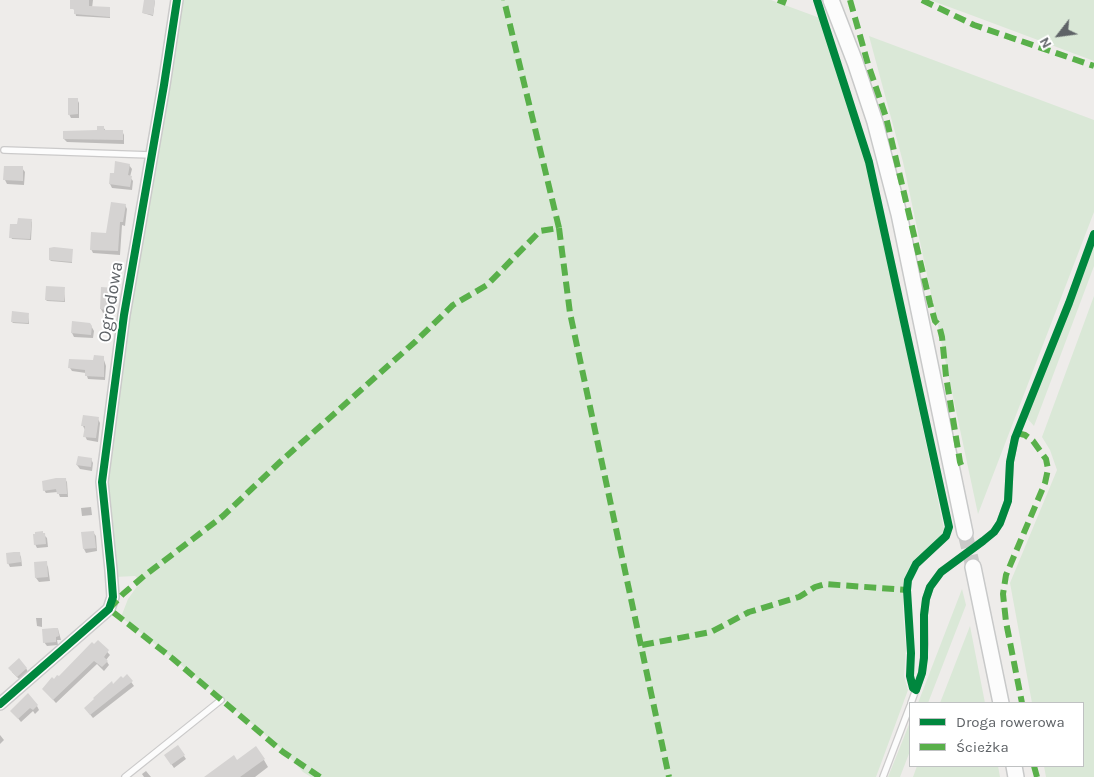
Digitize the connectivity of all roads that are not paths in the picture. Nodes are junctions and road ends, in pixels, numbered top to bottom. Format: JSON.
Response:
{"nodes":[{"id":1,"x":177,"y":0,"type":"edge"},
{"id":2,"x":831,"y":0,"type":"edge"},
{"id":3,"x":4,"y":150,"type":"dead end"},
{"id":4,"x":151,"y":154,"type":"junction"},
{"id":5,"x":1015,"y":438,"type":"dead end"},
{"id":6,"x":965,"y":533,"type":"tunnel mouth"},
{"id":7,"x":973,"y":567,"type":"tunnel mouth"},
{"id":8,"x":221,"y":700,"type":"dead end"},
{"id":9,"x":912,"y":702,"type":"edge"},
{"id":10,"x":1001,"y":702,"type":"edge"},
{"id":11,"x":0,"y":704,"type":"edge"},
{"id":12,"x":909,"y":709,"type":"edge"},
{"id":13,"x":125,"y":777,"type":"edge"},
{"id":14,"x":883,"y":777,"type":"edge"}],
"edges":[{"from":1,"to":4,"type":"street","name":"Ogrodowa"},
{"from":2,"to":6,"type":"main road"},
{"from":3,"to":4,"type":"lane"},
{"from":4,"to":11,"type":"street","name":"Ogrodowa"},
{"from":5,"to":9,"type":"lane"},
{"from":7,"to":10,"type":"main road"},
{"from":8,"to":13,"type":"lane"},
{"from":12,"to":14,"type":"lane"}]}
